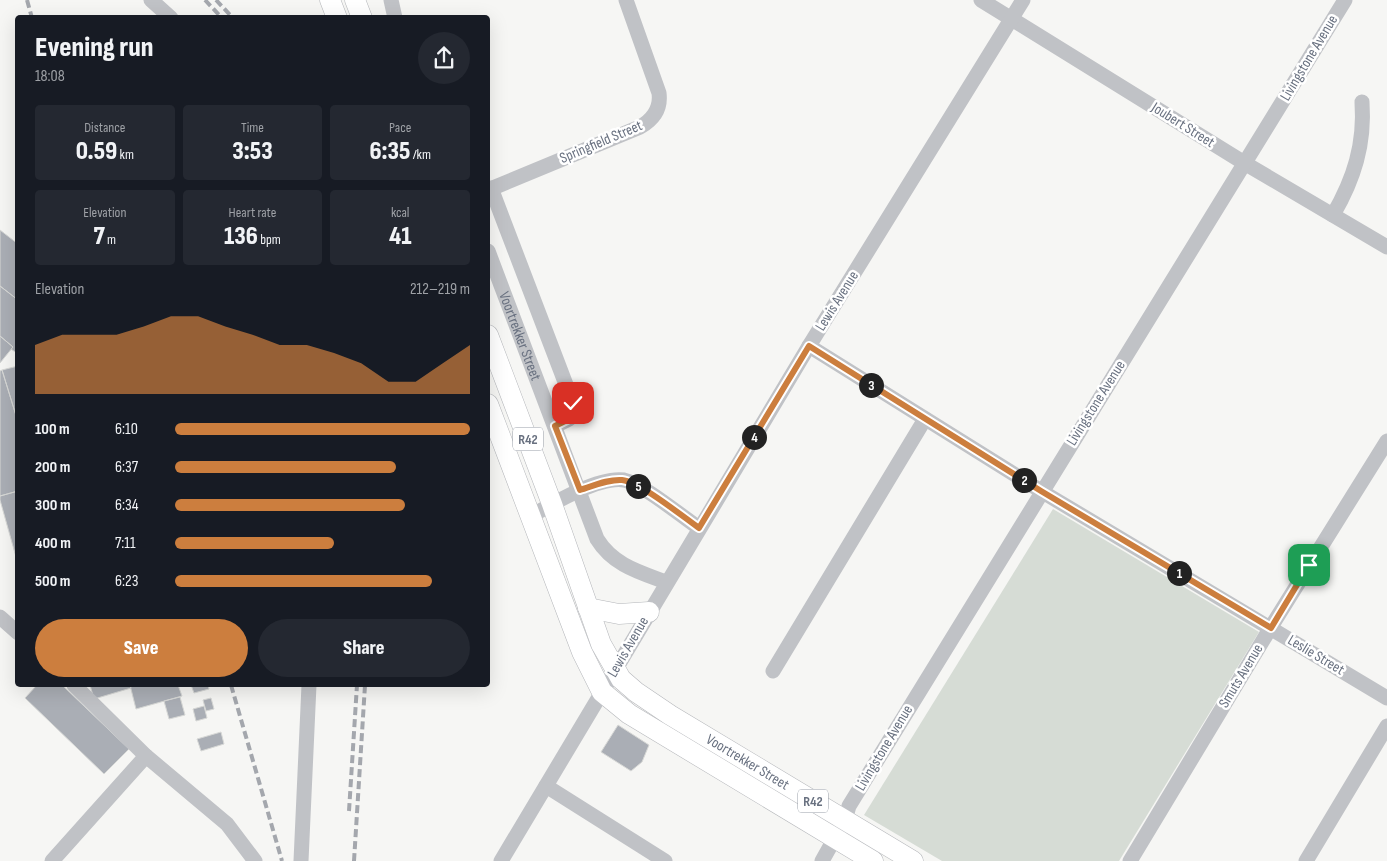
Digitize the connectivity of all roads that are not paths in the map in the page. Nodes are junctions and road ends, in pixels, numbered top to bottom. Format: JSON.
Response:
{"nodes":[{"id":1,"x":151,"y":0,"type":"edge"},
{"id":2,"x":330,"y":0,"type":"edge"},
{"id":3,"x":355,"y":0,"type":"edge"},
{"id":4,"x":391,"y":0,"type":"edge"},
{"id":5,"x":626,"y":0,"type":"edge"},
{"id":6,"x":1023,"y":0,"type":"edge"},
{"id":7,"x":1345,"y":0,"type":"edge"},
{"id":8,"x":983,"y":1,"type":"edge"},
{"id":9,"x":168,"y":15,"type":"edge"},
{"id":10,"x":336,"y":15,"type":"edge"},
{"id":11,"x":361,"y":15,"type":"edge"},
{"id":12,"x":394,"y":15,"type":"edge"},
{"id":13,"x":1012,"y":19,"type":"junction"},
{"id":14,"x":1362,"y":102,"type":"dead end"},
{"id":15,"x":1246,"y":164,"type":"junction"},
{"id":16,"x":490,"y":189,"type":"edge"},
{"id":17,"x":1333,"y":216,"type":"junction"},
{"id":18,"x":1387,"y":248,"type":"edge"},
{"id":19,"x":490,"y":256,"type":"edge"},
{"id":20,"x":490,"y":340,"type":"edge"},
{"id":21,"x":809,"y":346,"type":"junction"},
{"id":22,"x":490,"y":409,"type":"edge"},
{"id":23,"x":926,"y":419,"type":"junction"},
{"id":24,"x":555,"y":426,"type":"junction"},
{"id":25,"x":1387,"y":441,"type":"edge"},
{"id":26,"x":580,"y":490,"type":"junction"},
{"id":27,"x":1041,"y":491,"type":"junction"},
{"id":28,"x":552,"y":504,"type":"junction"},
{"id":29,"x":531,"y":516,"type":"junction"},
{"id":30,"x":699,"y":528,"type":"junction"},
{"id":31,"x":666,"y":582,"type":"junction"},
{"id":32,"x":588,"y":608,"type":"junction"},
{"id":33,"x":649,"y":612,"type":"junction"},
{"id":34,"x":0,"y":617,"type":"edge"},
{"id":35,"x":1271,"y":628,"type":"junction"},
{"id":36,"x":15,"y":630,"type":"edge"},
{"id":37,"x":614,"y":671,"type":"junction"},
{"id":38,"x":773,"y":671,"type":"dead end"},
{"id":39,"x":76,"y":687,"type":"edge"},
{"id":40,"x":308,"y":687,"type":"edge"},
{"id":41,"x":602,"y":692,"type":"junction"},
{"id":42,"x":1387,"y":698,"type":"edge"},
{"id":43,"x":1387,"y":726,"type":"edge"},
{"id":44,"x":146,"y":756,"type":"junction"},
{"id":45,"x":546,"y":786,"type":"junction"},
{"id":46,"x":844,"y":814,"type":"junction"},
{"id":47,"x":831,"y":836,"type":"junction"},
{"id":48,"x":52,"y":861,"type":"edge"},
{"id":49,"x":255,"y":861,"type":"edge"},
{"id":50,"x":301,"y":861,"type":"edge"},
{"id":51,"x":501,"y":861,"type":"edge"},
{"id":52,"x":665,"y":861,"type":"edge"},
{"id":53,"x":811,"y":861,"type":"edge"},
{"id":54,"x":822,"y":861,"type":"edge"},
{"id":55,"x":873,"y":861,"type":"edge"},
{"id":56,"x":913,"y":861,"type":"edge"},
{"id":57,"x":1130,"y":861,"type":"edge"},
{"id":58,"x":1306,"y":861,"type":"edge"}],
"edges":[{"from":1,"to":9,"type":"street"},
{"from":2,"to":10,"type":"main road"},
{"from":3,"to":11,"type":"main road"},
{"from":4,"to":12,"type":"street"},
{"from":5,"to":16,"type":"street","name":"Springfield Street"},
{"from":6,"to":13,"type":"street","name":"Lewis Avenue"},
{"from":7,"to":15,"type":"street","name":"Livingstone Avenue"},
{"from":8,"to":13,"type":"street","name":"Joubert Street"},
{"from":13,"to":15,"type":"street","name":"Joubert Street"},
{"from":13,"to":21,"type":"street","name":"Lewis Avenue"},
{"from":14,"to":17,"type":"street"},
{"from":15,"to":17,"type":"street","name":"Joubert Street"},
{"from":15,"to":27,"type":"street","name":"Livingstone Avenue"},
{"from":16,"to":24,"type":"street"},
{"from":17,"to":18,"type":"street","name":"Joubert Street"},
{"from":19,"to":24,"type":"street","name":"Voortrekker Street"},
{"from":20,"to":28,"type":"main road","number":"R42"},
{"from":21,"to":23,"type":"street","name":"Leslie Street"},
{"from":21,"to":30,"type":"street","name":"Lewis Avenue"},
{"from":22,"to":29,"type":"main road","number":"R42"},
{"from":23,"to":27,"type":"street","name":"Leslie Street"},
{"from":23,"to":38,"type":"street"},
{"from":24,"to":26,"type":"street","name":"Voortrekker Street"},
{"from":25,"to":35,"type":"street","name":"Smuts Avenue"},
{"from":26,"to":28,"type":"street"},
{"from":26,"to":30,"type":"street"},
{"from":26,"to":31,"type":"street","name":"Voortrekker Street"},
{"from":27,"to":35,"type":"street","name":"Leslie Street"},
{"from":27,"to":46,"type":"street","name":"Livingstone Avenue"},
{"from":28,"to":29,"type":"street"},
{"from":28,"to":32,"type":"main road","number":"R42"},
{"from":29,"to":41,"type":"main road","number":"R42"},
{"from":30,"to":31,"type":"street","name":"Lewis Avenue"},
{"from":31,"to":33,"type":"street","name":"Lewis Avenue"},
{"from":32,"to":33,"type":"main road"},
{"from":32,"to":37,"type":"main road","number":"R42"},
{"from":33,"to":37,"type":"street","name":"Lewis Avenue"},
{"from":34,"to":36,"type":"street"},
{"from":35,"to":42,"type":"street","name":"Leslie Street"},
{"from":35,"to":57,"type":"street","name":"Smuts Avenue"},
{"from":37,"to":41,"type":"street","name":"Lewis Avenue"},
{"from":37,"to":46,"type":"main road","name":"Voortrekker Street","number":"R42"},
{"from":39,"to":44,"type":"street"},
{"from":40,"to":50,"type":"street"},
{"from":41,"to":45,"type":"street","name":"Lewis Avenue"},
{"from":41,"to":47,"type":"main road","name":"Voortrekker Street","number":"R42"},
{"from":43,"to":58,"type":"street"},
{"from":44,"to":48,"type":"street"},
{"from":44,"to":49,"type":"street"},
{"from":45,"to":51,"type":"street","name":"Lewis Avenue"},
{"from":45,"to":52,"type":"street"},
{"from":46,"to":47,"type":"street","name":"Livingstone Avenue"},
{"from":46,"to":56,"type":"main road","name":"Voortrekker Street","number":"R42"},
{"from":47,"to":53,"type":"street","name":"Livingstone Avenue"},
{"from":47,"to":54,"type":"street","name":"Livingstone Avenue"},
{"from":47,"to":55,"type":"main road","name":"Voortrekker Street","number":"R42"}]}
